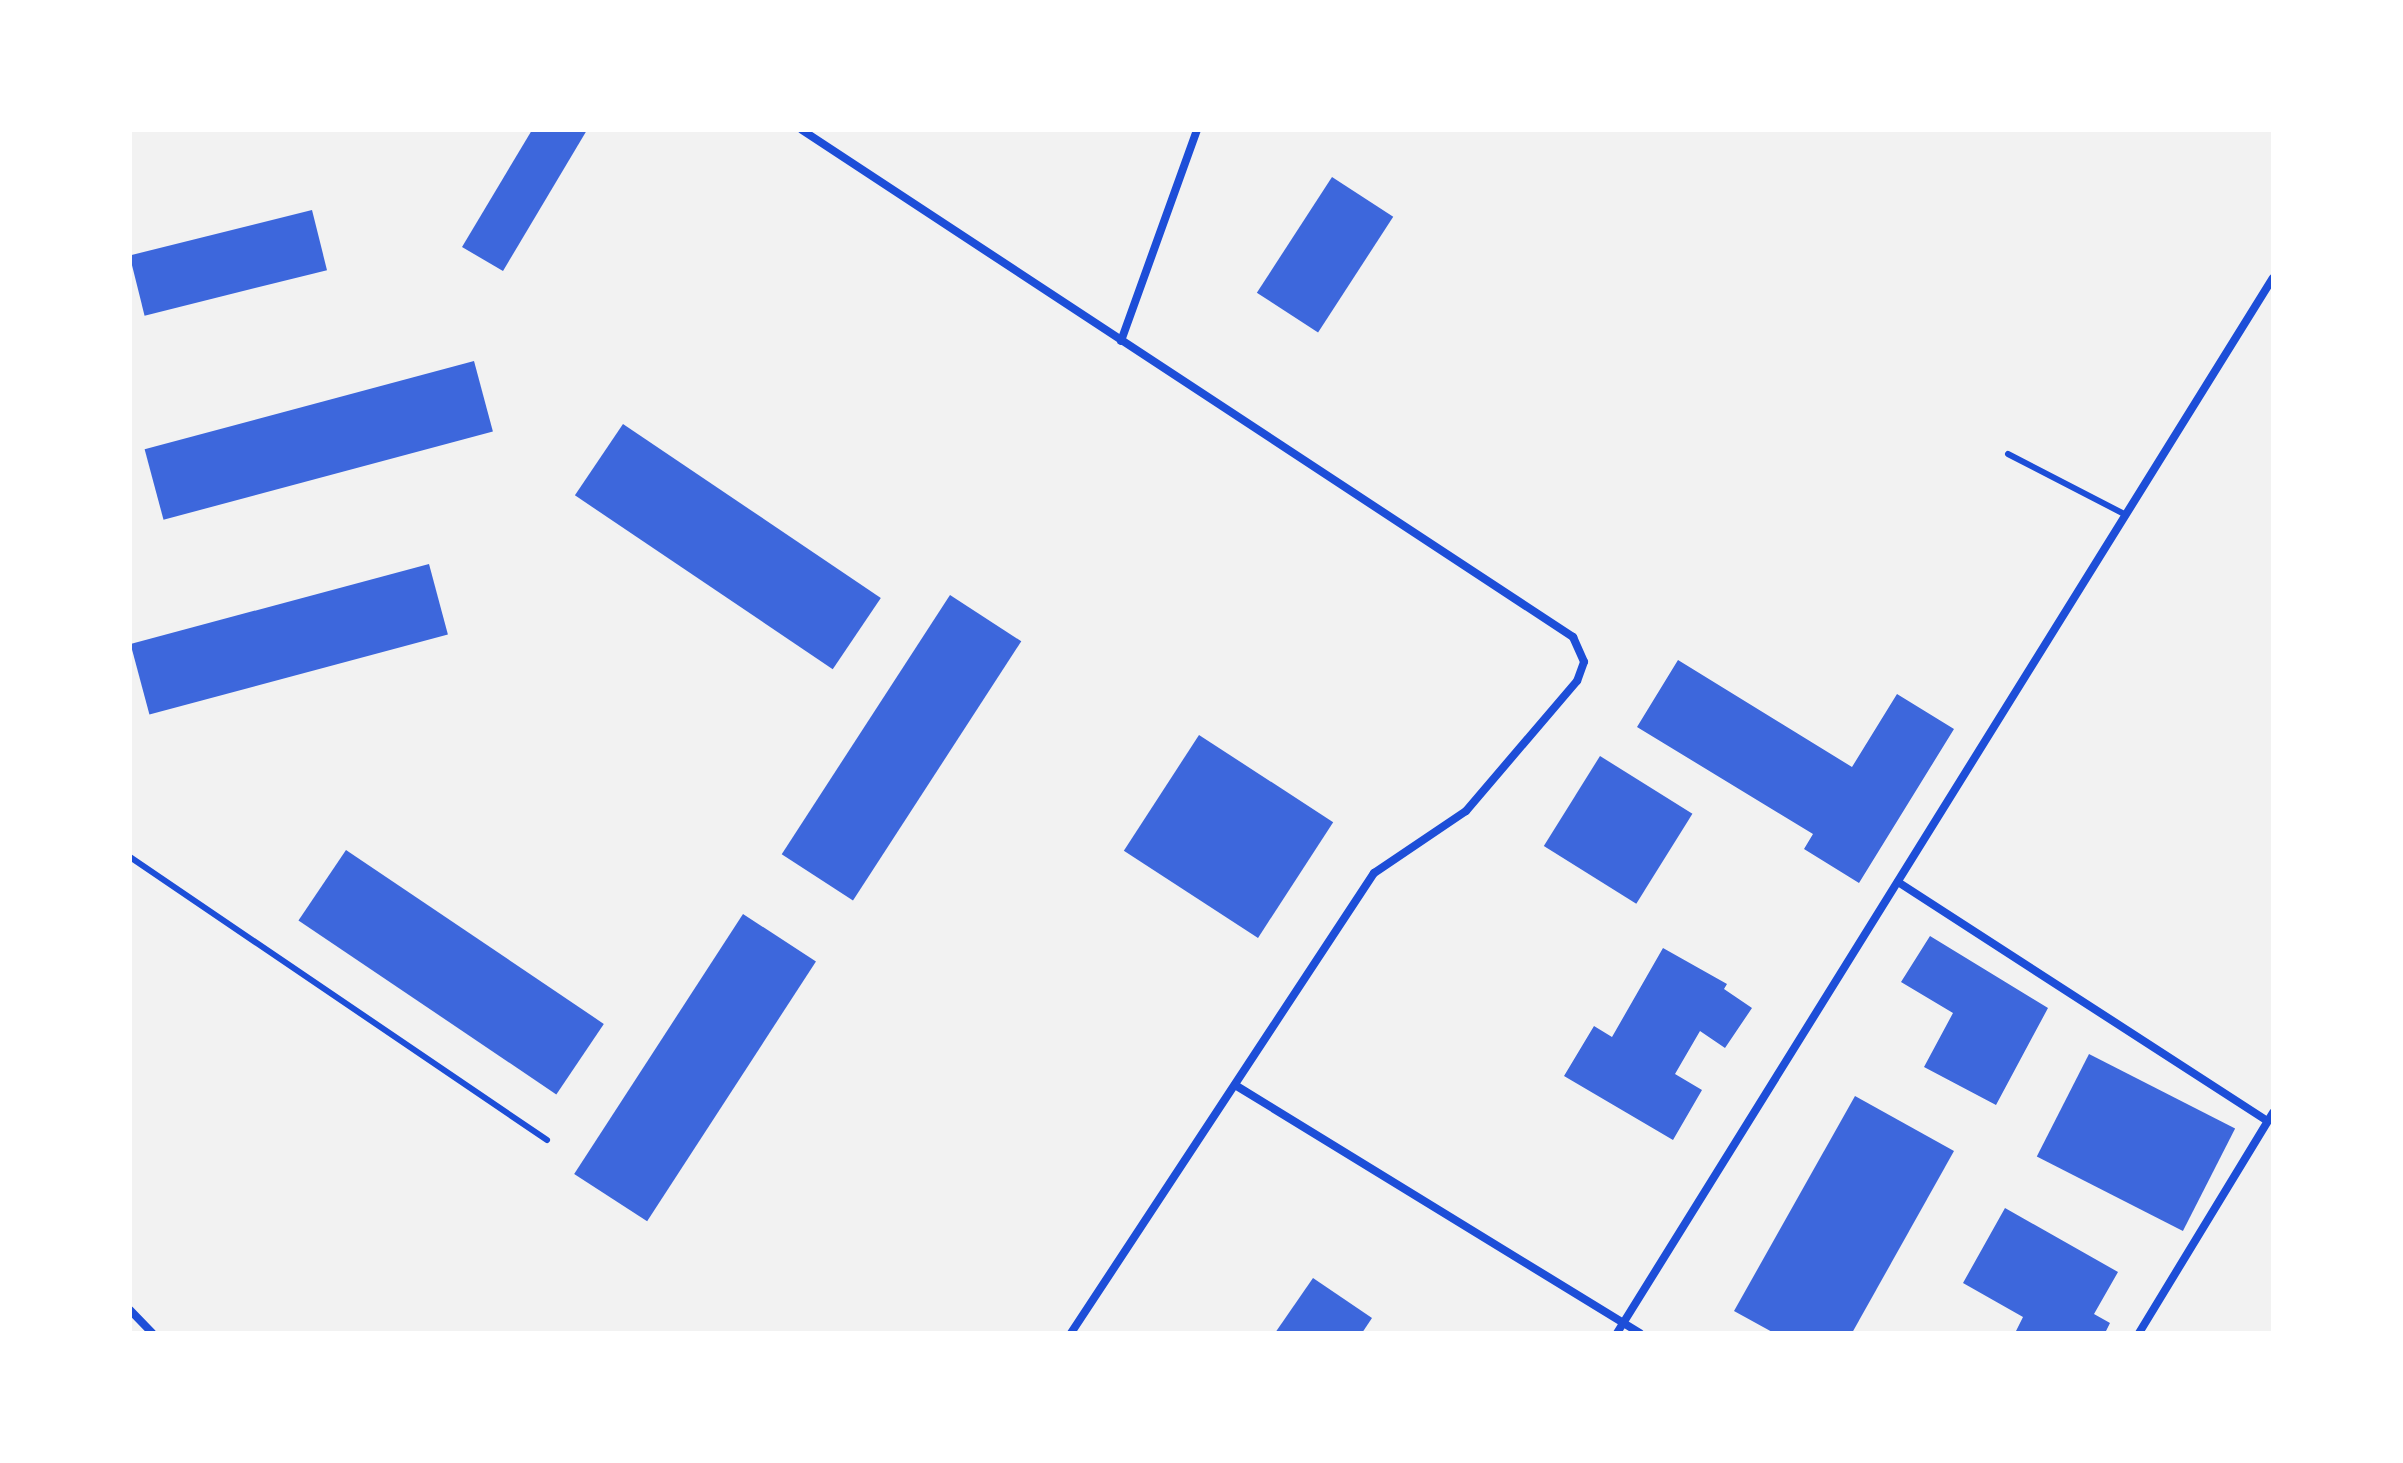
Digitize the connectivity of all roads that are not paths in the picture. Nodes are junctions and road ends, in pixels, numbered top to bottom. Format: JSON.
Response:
{"nodes":[{"id":1,"x":802,"y":130,"type":"edge"},
{"id":2,"x":1197,"y":130,"type":"edge"},
{"id":3,"x":2273,"y":278,"type":"edge"},
{"id":4,"x":1121,"y":341,"type":"junction"},
{"id":5,"x":2008,"y":454,"type":"dead end"},
{"id":6,"x":2126,"y":515,"type":"junction"},
{"id":7,"x":130,"y":857,"type":"edge"},
{"id":8,"x":1898,"y":882,"type":"junction"},
{"id":9,"x":1235,"y":1085,"type":"junction"},
{"id":10,"x":2270,"y":1117,"type":"edge"},
{"id":11,"x":547,"y":1140,"type":"dead end"},
{"id":12,"x":130,"y":1310,"type":"edge"},
{"id":13,"x":1624,"y":1323,"type":"junction"},
{"id":14,"x":152,"y":1333,"type":"edge"},
{"id":15,"x":1071,"y":1333,"type":"edge"},
{"id":16,"x":1617,"y":1333,"type":"edge"},
{"id":17,"x":1640,"y":1333,"type":"edge"},
{"id":18,"x":2139,"y":1333,"type":"edge"}],
"edges":[{"from":1,"to":4,"type":"street"},
{"from":2,"to":4,"type":"street"},
{"from":3,"to":6,"type":"street"},
{"from":4,"to":9,"type":"street"},
{"from":5,"to":6,"type":"lane"},
{"from":6,"to":8,"type":"street"},
{"from":7,"to":11,"type":"lane"},
{"from":8,"to":10,"type":"street"},
{"from":8,"to":13,"type":"street"},
{"from":9,"to":13,"type":"street"},
{"from":9,"to":15,"type":"street"},
{"from":10,"to":18,"type":"street"},
{"from":12,"to":14,"type":"street"},
{"from":13,"to":16,"type":"street"},
{"from":13,"to":17,"type":"street"}]}
